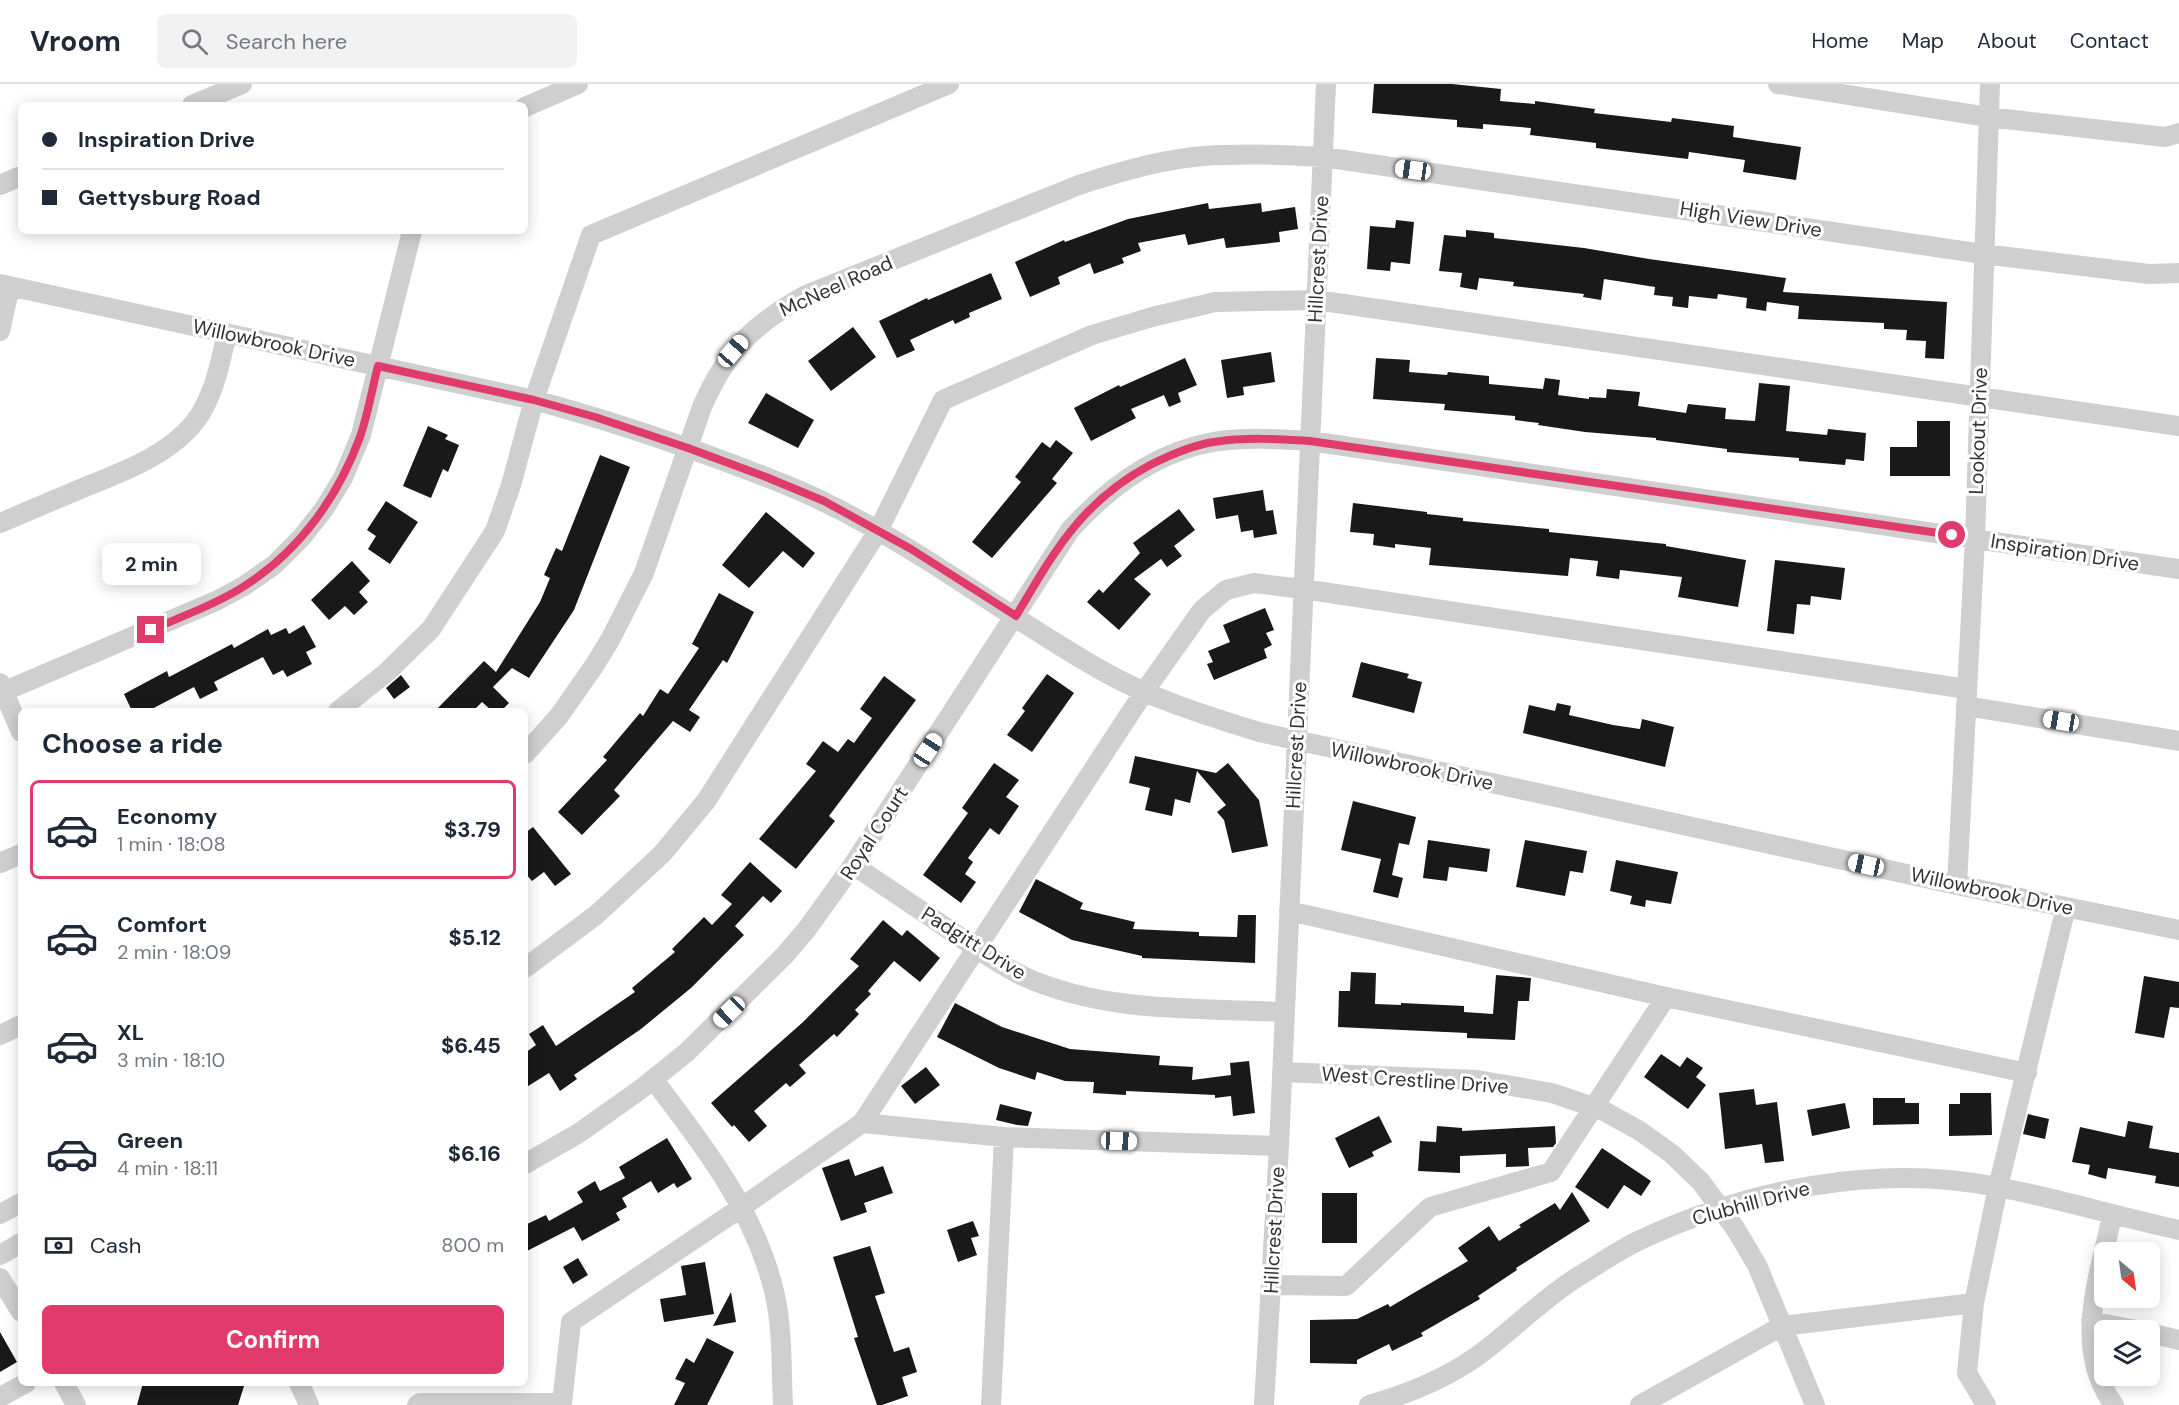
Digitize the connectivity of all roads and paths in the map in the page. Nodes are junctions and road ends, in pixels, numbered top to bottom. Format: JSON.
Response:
{"nodes":[{"id":1,"x":242,"y":84,"type":"edge"},
{"id":2,"x":578,"y":84,"type":"edge"},
{"id":3,"x":949,"y":84,"type":"edge"},
{"id":4,"x":1326,"y":84,"type":"edge"},
{"id":5,"x":1778,"y":84,"type":"edge"},
{"id":6,"x":1990,"y":84,"type":"edge"},
{"id":7,"x":199,"y":102,"type":"edge"},
{"id":8,"x":528,"y":106,"type":"edge"},
{"id":9,"x":1989,"y":117,"type":"junction"},
{"id":10,"x":2179,"y":133,"type":"edge"},
{"id":11,"x":1323,"y":157,"type":"junction"},
{"id":12,"x":18,"y":177,"type":"edge"},
{"id":13,"x":0,"y":185,"type":"edge"},
{"id":14,"x":411,"y":234,"type":"edge"},
{"id":15,"x":1983,"y":254,"type":"junction"},
{"id":16,"x":2179,"y":273,"type":"edge"},
{"id":17,"x":5,"y":285,"type":"edge"},
{"id":18,"x":1316,"y":300,"type":"junction"},
{"id":19,"x":0,"y":331,"type":"edge"},
{"id":20,"x":227,"y":333,"type":"junction"},
{"id":21,"x":378,"y":366,"type":"junction"},
{"id":22,"x":1979,"y":397,"type":"junction"},
{"id":23,"x":534,"y":400,"type":"junction"},
{"id":24,"x":2179,"y":426,"type":"edge"},
{"id":25,"x":1310,"y":441,"type":"junction"},
{"id":26,"x":688,"y":448,"type":"junction"},
{"id":27,"x":0,"y":523,"type":"edge"},
{"id":28,"x":878,"y":531,"type":"junction"},
{"id":29,"x":1975,"y":538,"type":"junction"},
{"id":30,"x":2179,"y":569,"type":"edge"},
{"id":31,"x":1303,"y":589,"type":"junction"},
{"id":32,"x":1016,"y":616,"type":"junction"},
{"id":33,"x":1,"y":689,"type":"edge"},
{"id":34,"x":1144,"y":692,"type":"junction"},
{"id":35,"x":1967,"y":697,"type":"junction"},
{"id":36,"x":342,"y":708,"type":"edge"},
{"id":37,"x":18,"y":726,"type":"edge"},
{"id":38,"x":1296,"y":741,"type":"junction"},
{"id":39,"x":2179,"y":741,"type":"edge"},
{"id":40,"x":528,"y":751,"type":"edge"},
{"id":41,"x":18,"y":855,"type":"edge"},
{"id":42,"x":0,"y":864,"type":"edge"},
{"id":43,"x":853,"y":865,"type":"junction"},
{"id":44,"x":1957,"y":885,"type":"junction"},
{"id":45,"x":2066,"y":907,"type":"junction"},
{"id":46,"x":1289,"y":911,"type":"junction"},
{"id":47,"x":2179,"y":930,"type":"edge"},
{"id":48,"x":977,"y":948,"type":"junction"},
{"id":49,"x":528,"y":966,"type":"edge"},
{"id":50,"x":1666,"y":997,"type":"junction"},
{"id":51,"x":1284,"y":1012,"type":"junction"},
{"id":52,"x":18,"y":1026,"type":"edge"},
{"id":53,"x":0,"y":1035,"type":"edge"},
{"id":54,"x":1282,"y":1072,"type":"junction"},
{"id":55,"x":2027,"y":1073,"type":"junction"},
{"id":56,"x":653,"y":1080,"type":"junction"},
{"id":57,"x":1594,"y":1107,"type":"junction"},
{"id":58,"x":862,"y":1123,"type":"junction"},
{"id":59,"x":1004,"y":1137,"type":"junction"},
{"id":60,"x":1279,"y":1146,"type":"junction"},
{"id":61,"x":528,"y":1162,"type":"edge"},
{"id":62,"x":1998,"y":1187,"type":"junction"},
{"id":63,"x":18,"y":1205,"type":"edge"},
{"id":64,"x":742,"y":1207,"type":"junction"},
{"id":65,"x":1723,"y":1208,"type":"junction"},
{"id":66,"x":0,"y":1214,"type":"edge"},
{"id":67,"x":2112,"y":1216,"type":"junction"},
{"id":68,"x":2179,"y":1230,"type":"edge"},
{"id":69,"x":18,"y":1244,"type":"edge"},
{"id":70,"x":0,"y":1255,"type":"edge"},
{"id":71,"x":0,"y":1278,"type":"edge"},
{"id":72,"x":1271,"y":1285,"type":"junction"},
{"id":73,"x":1974,"y":1303,"type":"junction"},
{"id":74,"x":18,"y":1307,"type":"edge"},
{"id":75,"x":2091,"y":1321,"type":"junction"},
{"id":76,"x":2094,"y":1322,"type":"edge"},
{"id":77,"x":1782,"y":1326,"type":"junction"},
{"id":78,"x":2160,"y":1335,"type":"edge"},
{"id":79,"x":2179,"y":1340,"type":"edge"},
{"id":80,"x":20,"y":1386,"type":"edge"},
{"id":81,"x":66,"y":1386,"type":"edge"},
{"id":82,"x":300,"y":1386,"type":"edge"},
{"id":83,"x":0,"y":1397,"type":"edge"},
{"id":84,"x":562,"y":1404,"type":"edge"},
{"id":85,"x":76,"y":1405,"type":"edge"},
{"id":86,"x":309,"y":1405,"type":"edge"},
{"id":87,"x":417,"y":1405,"type":"edge"},
{"id":88,"x":783,"y":1405,"type":"edge"},
{"id":89,"x":991,"y":1405,"type":"edge"},
{"id":90,"x":1264,"y":1405,"type":"edge"},
{"id":91,"x":1369,"y":1405,"type":"edge"},
{"id":92,"x":1640,"y":1405,"type":"edge"},
{"id":93,"x":1815,"y":1405,"type":"edge"},
{"id":94,"x":1986,"y":1405,"type":"edge"},
{"id":95,"x":2114,"y":1405,"type":"edge"}],
"edges":[{"from":1,"to":7,"type":"street"},
{"from":2,"to":8,"type":"street"},
{"from":3,"to":23,"type":"street"},
{"from":4,"to":11,"type":"street","name":"Hillcrest Drive"},
{"from":5,"to":9,"type":"street"},
{"from":6,"to":9,"type":"street","name":"Lookout Drive"},
{"from":9,"to":10,"type":"street"},
{"from":9,"to":15,"type":"street","name":"Lookout Drive"},
{"from":11,"to":15,"type":"street","name":"High View Drive"},
{"from":11,"to":18,"type":"street","name":"Hillcrest Drive"},
{"from":11,"to":26,"type":"street","name":"McNeel Road"},
{"from":12,"to":13,"type":"street"},
{"from":14,"to":21,"type":"street"},
{"from":15,"to":16,"type":"street","name":"High View Drive"},
{"from":15,"to":22,"type":"street","name":"Lookout Drive"},
{"from":17,"to":19,"type":"street"},
{"from":17,"to":20,"type":"street","name":"Willowbrook Drive"},
{"from":18,"to":22,"type":"street"},
{"from":18,"to":25,"type":"street","name":"Hillcrest Drive"},
{"from":18,"to":28,"type":"street"},
{"from":20,"to":21,"type":"street","name":"Willowbrook Drive"},
{"from":20,"to":27,"type":"street"},
{"from":21,"to":23,"type":"street","name":"Willowbrook Drive"},
{"from":21,"to":33,"type":"street"},
{"from":22,"to":24,"type":"street"},
{"from":22,"to":29,"type":"street","name":"Lookout Drive"},
{"from":23,"to":26,"type":"street","name":"Willowbrook Drive"},
{"from":23,"to":36,"type":"street"},
{"from":25,"to":29,"type":"street","name":"Inspiration Drive"},
{"from":25,"to":31,"type":"street","name":"Hillcrest Drive"},
{"from":25,"to":32,"type":"street","name":"Royal Court"},
{"from":26,"to":28,"type":"street","name":"Willowbrook Drive"},
{"from":26,"to":40,"type":"street","name":"McNeel Road"},
{"from":28,"to":32,"type":"street","name":"Willowbrook Drive"},
{"from":28,"to":49,"type":"street"},
{"from":29,"to":30,"type":"street","name":"Inspiration Drive"},
{"from":29,"to":35,"type":"street","name":"Lookout Drive"},
{"from":31,"to":34,"type":"street"},
{"from":31,"to":35,"type":"street"},
{"from":31,"to":38,"type":"street","name":"Hillcrest Drive"},
{"from":32,"to":34,"type":"street","name":"Willowbrook Drive"},
{"from":32,"to":43,"type":"street","name":"Royal Court"},
{"from":33,"to":37,"type":"street"},
{"from":34,"to":38,"type":"street","name":"Willowbrook Drive"},
{"from":34,"to":48,"type":"street"},
{"from":35,"to":39,"type":"street"},
{"from":35,"to":44,"type":"street","name":"Lookout Drive"},
{"from":38,"to":44,"type":"street","name":"Willowbrook Drive"},
{"from":38,"to":46,"type":"street","name":"Hillcrest Drive"},
{"from":41,"to":42,"type":"street"},
{"from":43,"to":48,"type":"street","name":"Padgitt Drive"},
{"from":43,"to":56,"type":"street","name":"Royal Court"},
{"from":44,"to":45,"type":"street","name":"Willowbrook Drive"},
{"from":45,"to":47,"type":"street","name":"Willowbrook Drive"},
{"from":45,"to":55,"type":"street"},
{"from":46,"to":50,"type":"street"},
{"from":46,"to":51,"type":"street","name":"Hillcrest Drive"},
{"from":48,"to":51,"type":"street","name":"Padgitt Drive"},
{"from":48,"to":58,"type":"street"},
{"from":50,"to":55,"type":"street"},
{"from":50,"to":57,"type":"street"},
{"from":51,"to":54,"type":"street","name":"Hillcrest Drive"},
{"from":52,"to":53,"type":"street"},
{"from":54,"to":57,"type":"street","name":"West Crestline Drive"},
{"from":54,"to":60,"type":"street","name":"Hillcrest Drive"},
{"from":55,"to":62,"type":"street"},
{"from":56,"to":61,"type":"street","name":"Royal Court"},
{"from":56,"to":64,"type":"street"},
{"from":57,"to":65,"type":"street","name":"West Crestline Drive"},
{"from":57,"to":72,"type":"street"},
{"from":58,"to":59,"type":"street"},
{"from":58,"to":64,"type":"street"},
{"from":59,"to":60,"type":"street"},
{"from":59,"to":89,"type":"street"},
{"from":60,"to":72,"type":"street","name":"Hillcrest Drive"},
{"from":62,"to":65,"type":"street","name":"Clubhill Drive"},
{"from":62,"to":67,"type":"street","name":"Clubhill Drive"},
{"from":62,"to":73,"type":"street"},
{"from":63,"to":66,"type":"street"},
{"from":64,"to":84,"type":"street"},
{"from":64,"to":88,"type":"street"},
{"from":65,"to":77,"type":"street","name":"West Crestline Drive"},
{"from":65,"to":91,"type":"street","name":"Clubhill Drive"},
{"from":67,"to":68,"type":"street","name":"Clubhill Drive"},
{"from":67,"to":75,"type":"street"},
{"from":69,"to":70,"type":"street"},
{"from":71,"to":74,"type":"street"},
{"from":72,"to":90,"type":"street","name":"Hillcrest Drive"},
{"from":73,"to":77,"type":"street"},
{"from":73,"to":94,"type":"street"},
{"from":75,"to":76,"type":"street"},
{"from":75,"to":95,"type":"street"},
{"from":77,"to":92,"type":"street"},
{"from":77,"to":93,"type":"street","name":"West Crestline Drive"},
{"from":78,"to":79,"type":"street"},
{"from":80,"to":83,"type":"street"},
{"from":81,"to":85,"type":"street"},
{"from":82,"to":86,"type":"street"},
{"from":84,"to":87,"type":"street"}]}
